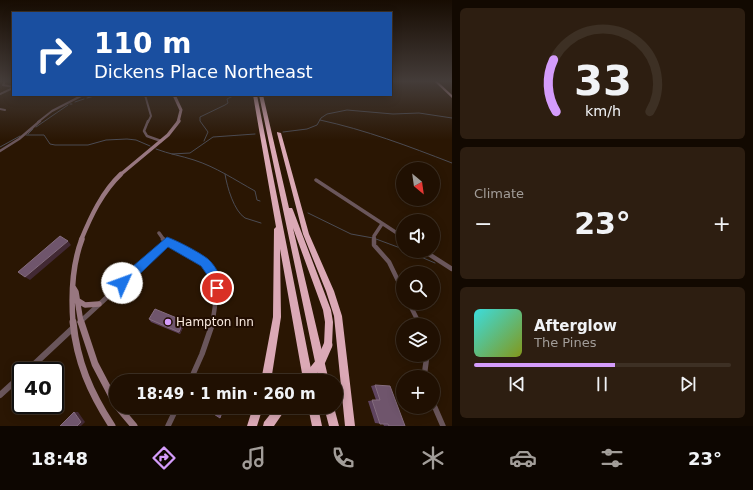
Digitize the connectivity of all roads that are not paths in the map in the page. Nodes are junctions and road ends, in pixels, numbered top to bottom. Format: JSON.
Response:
{"nodes":[{"id":1,"x":72,"y":101,"type":"edge"},
{"id":2,"x":147,"y":101,"type":"edge"},
{"id":3,"x":177,"y":101,"type":"edge"},
{"id":4,"x":256,"y":101,"type":"edge"},
{"id":5,"x":262,"y":101,"type":"edge"},
{"id":6,"x":0,"y":109,"type":"edge"},
{"id":7,"x":5,"y":110,"type":"dead end"},
{"id":8,"x":279,"y":133,"type":"dead end"},
{"id":9,"x":161,"y":141,"type":"junction"},
{"id":10,"x":0,"y":151,"type":"edge"},
{"id":11,"x":316,"y":180,"type":"dead end"},
{"id":12,"x":283,"y":192,"type":"junction"},
{"id":13,"x":276,"y":211,"type":"junction"},
{"id":14,"x":382,"y":224,"type":"junction"},
{"id":15,"x":158,"y":233,"type":"dead end"},
{"id":16,"x":396,"y":233,"type":"edge"},
{"id":17,"x":167,"y":242,"type":"junction"},
{"id":18,"x":435,"y":258,"type":"edge"},
{"id":19,"x":452,"y":269,"type":"edge"},
{"id":20,"x":396,"y":276,"type":"edge"},
{"id":21,"x":73,"y":288,"type":"junction"},
{"id":22,"x":77,"y":300,"type":"junction"},
{"id":23,"x":99,"y":304,"type":"junction"},
{"id":24,"x":80,"y":321,"type":"junction"},
{"id":25,"x":72,"y":329,"type":"junction"},
{"id":26,"x":37,"y":362,"type":"edge"},
{"id":27,"x":193,"y":374,"type":"edge"},
{"id":28,"x":267,"y":374,"type":"edge"},
{"id":29,"x":307,"y":374,"type":"edge"},
{"id":30,"x":311,"y":374,"type":"edge"},
{"id":31,"x":322,"y":374,"type":"edge"},
{"id":32,"x":12,"y":384,"type":"edge"},
{"id":33,"x":109,"y":392,"type":"edge"},
{"id":34,"x":0,"y":395,"type":"edge"},
{"id":35,"x":124,"y":414,"type":"edge"},
{"id":36,"x":173,"y":414,"type":"edge"},
{"id":37,"x":256,"y":414,"type":"edge"},
{"id":38,"x":277,"y":414,"type":"edge"},
{"id":39,"x":314,"y":414,"type":"edge"},
{"id":40,"x":331,"y":414,"type":"edge"},
{"id":41,"x":437,"y":414,"type":"edge"},
{"id":42,"x":112,"y":426,"type":"edge"},
{"id":43,"x":134,"y":426,"type":"edge"},
{"id":44,"x":168,"y":426,"type":"edge"},
{"id":45,"x":252,"y":426,"type":"edge"},
{"id":46,"x":268,"y":426,"type":"edge"},
{"id":47,"x":317,"y":426,"type":"edge"},
{"id":48,"x":334,"y":426,"type":"edge"},
{"id":49,"x":350,"y":426,"type":"edge"},
{"id":50,"x":442,"y":426,"type":"edge"}],
"edges":[{"from":1,"to":10,"type":"street"},
{"from":2,"to":9,"type":"street"},
{"from":3,"to":9,"type":"main road"},
{"from":4,"to":13,"type":"highway"},
{"from":5,"to":12,"type":"highway"},
{"from":6,"to":7,"type":"street"},
{"from":8,"to":49,"type":"highway"},
{"from":9,"to":21,"type":"main road"},
{"from":11,"to":14,"type":"street"},
{"from":12,"to":30,"type":"highway","bridge":true},
{"from":12,"to":31,"type":"highway"},
{"from":13,"to":28,"type":"highway"},
{"from":13,"to":29,"type":"highway"},
{"from":14,"to":16,"type":"street"},
{"from":14,"to":20,"type":"street"},
{"from":15,"to":17,"type":"street"},
{"from":17,"to":23,"type":"street"},
{"from":17,"to":27,"type":"street"},
{"from":18,"to":19,"type":"street"},
{"from":21,"to":22,"type":"main road"},
{"from":21,"to":25,"type":"main road"},
{"from":22,"to":23,"type":"main road"},
{"from":22,"to":24,"type":"main road"},
{"from":23,"to":24,"type":"street"},
{"from":24,"to":25,"type":"street"},
{"from":24,"to":33,"type":"main road"},
{"from":25,"to":26,"type":"street"},
{"from":25,"to":42,"type":"main road"},
{"from":32,"to":34,"type":"street"},
{"from":35,"to":43,"type":"main road"},
{"from":36,"to":44,"type":"street"},
{"from":37,"to":45,"type":"highway"},
{"from":38,"to":46,"type":"highway"},
{"from":39,"to":47,"type":"highway"},
{"from":40,"to":48,"type":"highway"},
{"from":41,"to":50,"type":"street"}]}
